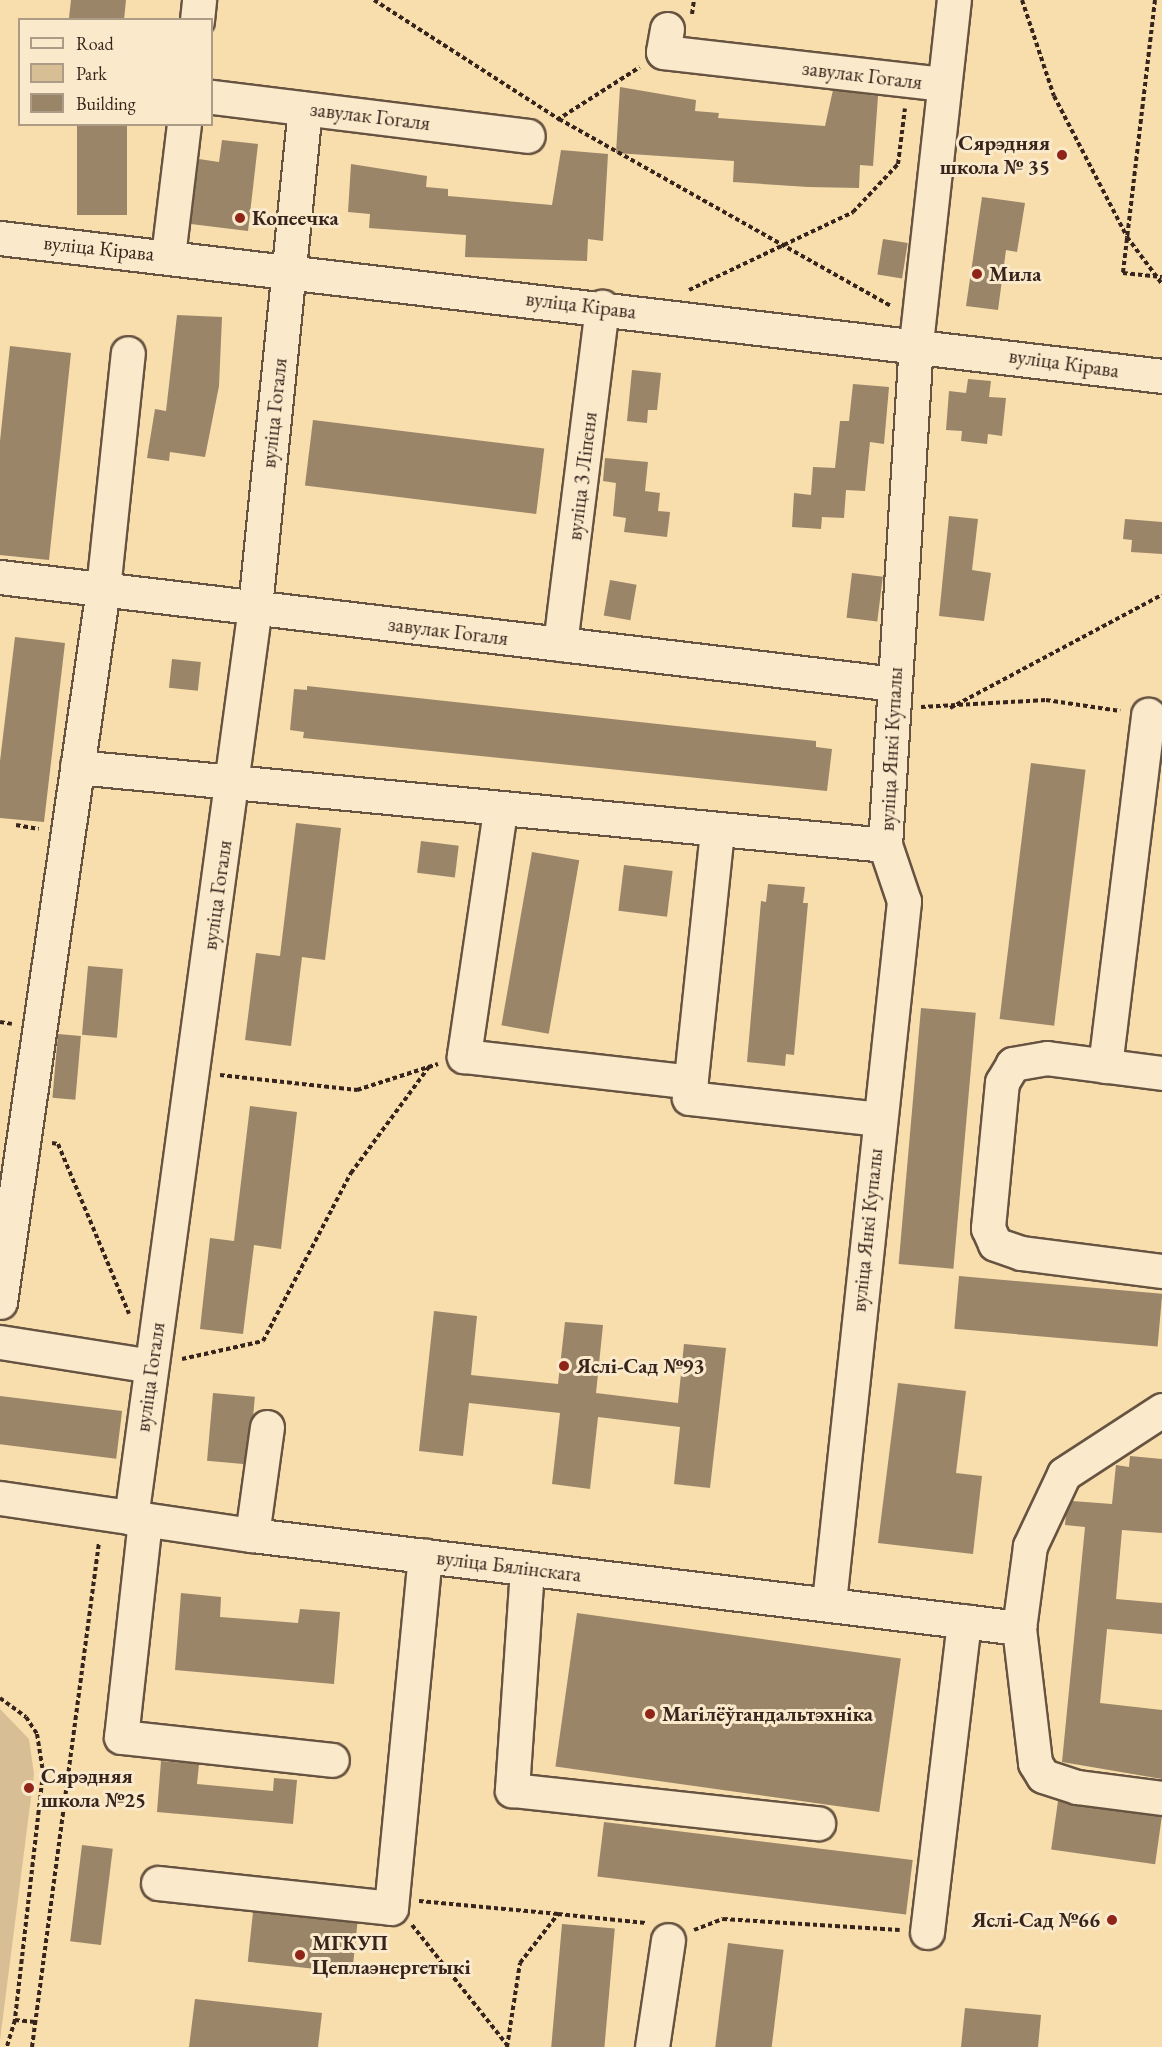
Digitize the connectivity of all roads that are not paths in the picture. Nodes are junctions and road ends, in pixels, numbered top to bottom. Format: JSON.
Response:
{"nodes":[{"id":1,"x":199,"y":0,"type":"edge"},
{"id":2,"x":954,"y":0,"type":"edge"},
{"id":3,"x":196,"y":18,"type":"edge"},
{"id":4,"x":665,"y":40,"type":"road end"},
{"id":5,"x":942,"y":84,"type":"junction"},
{"id":6,"x":213,"y":97,"type":"edge"},
{"id":7,"x":305,"y":108,"type":"junction"},
{"id":8,"x":184,"y":126,"type":"edge"},
{"id":9,"x":528,"y":136,"type":"road end"},
{"id":10,"x":0,"y":238,"type":"edge"},
{"id":11,"x":168,"y":255,"type":"junction"},
{"id":12,"x":289,"y":271,"type":"junction"},
{"id":13,"x":602,"y":307,"type":"junction"},
{"id":14,"x":917,"y":333,"type":"junction"},
{"id":15,"x":128,"y":353,"type":"dead end"},
{"id":16,"x":1162,"y":376,"type":"edge"},
{"id":17,"x":0,"y":577,"type":"edge"},
{"id":18,"x":102,"y":589,"type":"junction"},
{"id":19,"x":255,"y":608,"type":"junction"},
{"id":20,"x":560,"y":644,"type":"junction"},
{"id":21,"x":894,"y":694,"type":"junction"},
{"id":22,"x":1148,"y":715,"type":"road end"},
{"id":23,"x":77,"y":767,"type":"junction"},
{"id":24,"x":233,"y":784,"type":"junction"},
{"id":25,"x":500,"y":811,"type":"junction"},
{"id":26,"x":717,"y":831,"type":"junction"},
{"id":27,"x":885,"y":845,"type":"junction"},
{"id":28,"x":1105,"y":1066,"type":"junction"},
{"id":29,"x":1162,"y":1073,"type":"edge"},
{"id":30,"x":691,"y":1082,"type":"junction"},
{"id":31,"x":879,"y":1119,"type":"junction"},
{"id":32,"x":1162,"y":1271,"type":"edge"},
{"id":33,"x":0,"y":1302,"type":"edge"},
{"id":34,"x":0,"y":1342,"type":"edge"},
{"id":35,"x":151,"y":1366,"type":"junction"},
{"id":36,"x":1162,"y":1410,"type":"edge"},
{"id":37,"x":267,"y":1427,"type":"dead end"},
{"id":38,"x":0,"y":1498,"type":"edge"},
{"id":39,"x":126,"y":1518,"type":"junction"},
{"id":40,"x":252,"y":1535,"type":"junction"},
{"id":41,"x":425,"y":1556,"type":"junction"},
{"id":42,"x":527,"y":1569,"type":"junction"},
{"id":43,"x":829,"y":1602,"type":"junction"},
{"id":44,"x":964,"y":1621,"type":"junction"},
{"id":45,"x":1019,"y":1628,"type":"junction"},
{"id":46,"x":332,"y":1760,"type":"dead end"},
{"id":47,"x":1162,"y":1798,"type":"edge"},
{"id":48,"x":818,"y":1823,"type":"dead end"},
{"id":49,"x":158,"y":1883,"type":"dead end"},
{"id":50,"x":927,"y":1932,"type":"road end"},
{"id":51,"x":668,"y":1940,"type":"road end"},
{"id":52,"x":652,"y":2047,"type":"edge"}],
"edges":[{"from":1,"to":3,"type":"street"},
{"from":2,"to":5,"type":"street","name":"вуліца Янкі Купалы"},
{"from":4,"to":5,"type":"street","name":"завулак Гогаля"},
{"from":5,"to":14,"type":"street","name":"вуліца Янкі Купалы"},
{"from":6,"to":7,"type":"street","name":"завулак Гогаля"},
{"from":7,"to":9,"type":"street","name":"завулак Гогаля"},
{"from":7,"to":12,"type":"street","name":"вуліца Гогаля"},
{"from":8,"to":11,"type":"street"},
{"from":10,"to":11,"type":"street","name":"вуліца Кірава"},
{"from":11,"to":12,"type":"street","name":"вуліца Кірава"},
{"from":12,"to":13,"type":"street","name":"вуліца Кірава"},
{"from":12,"to":19,"type":"street","name":"вуліца Гогаля"},
{"from":13,"to":14,"type":"street","name":"вуліца Кірава"},
{"from":13,"to":20,"type":"street","name":"вуліца 3 Ліпеня"},
{"from":14,"to":16,"type":"street","name":"вуліца Кірава"},
{"from":14,"to":21,"type":"street","name":"вуліца Янкі Купалы"},
{"from":15,"to":18,"type":"street"},
{"from":17,"to":18,"type":"street","name":"завулак Гогаля"},
{"from":18,"to":19,"type":"street","name":"завулак Гогаля"},
{"from":18,"to":23,"type":"street"},
{"from":19,"to":20,"type":"street","name":"завулак Гогаля"},
{"from":19,"to":24,"type":"street","name":"вуліца Гогаля"},
{"from":20,"to":21,"type":"street","name":"завулак Гогаля"},
{"from":21,"to":27,"type":"street","name":"вуліца Янкі Купалы"},
{"from":22,"to":28,"type":"street"},
{"from":23,"to":24,"type":"street"},
{"from":23,"to":33,"type":"street"},
{"from":24,"to":25,"type":"street"},
{"from":24,"to":35,"type":"street","name":"вуліца Гогаля"},
{"from":25,"to":26,"type":"street"},
{"from":25,"to":30,"type":"street"},
{"from":26,"to":27,"type":"street"},
{"from":26,"to":30,"type":"street"},
{"from":27,"to":31,"type":"street","name":"вуліца Янкі Купалы"},
{"from":28,"to":29,"type":"street"},
{"from":28,"to":32,"type":"street"},
{"from":30,"to":31,"type":"street"},
{"from":31,"to":43,"type":"street","name":"вуліца Янкі Купалы"},
{"from":34,"to":35,"type":"street"},
{"from":35,"to":39,"type":"street","name":"вуліца Гогаля"},
{"from":36,"to":45,"type":"street"},
{"from":37,"to":40,"type":"street"},
{"from":38,"to":39,"type":"street","name":"вуліца Бялінскага"},
{"from":39,"to":40,"type":"street","name":"вуліца Бялінскага"},
{"from":39,"to":46,"type":"street","name":"вуліца Гогаля"},
{"from":40,"to":41,"type":"street","name":"вуліца Бялінскага"},
{"from":41,"to":42,"type":"street","name":"вуліца Бялінскага"},
{"from":41,"to":49,"type":"street"},
{"from":42,"to":43,"type":"street","name":"вуліца Бялінскага"},
{"from":42,"to":48,"type":"street"},
{"from":43,"to":44,"type":"street","name":"вуліца Бялінскага"},
{"from":44,"to":45,"type":"street","name":"вуліца Бялінскага"},
{"from":44,"to":50,"type":"street"},
{"from":45,"to":47,"type":"street"},
{"from":51,"to":52,"type":"street"}]}
